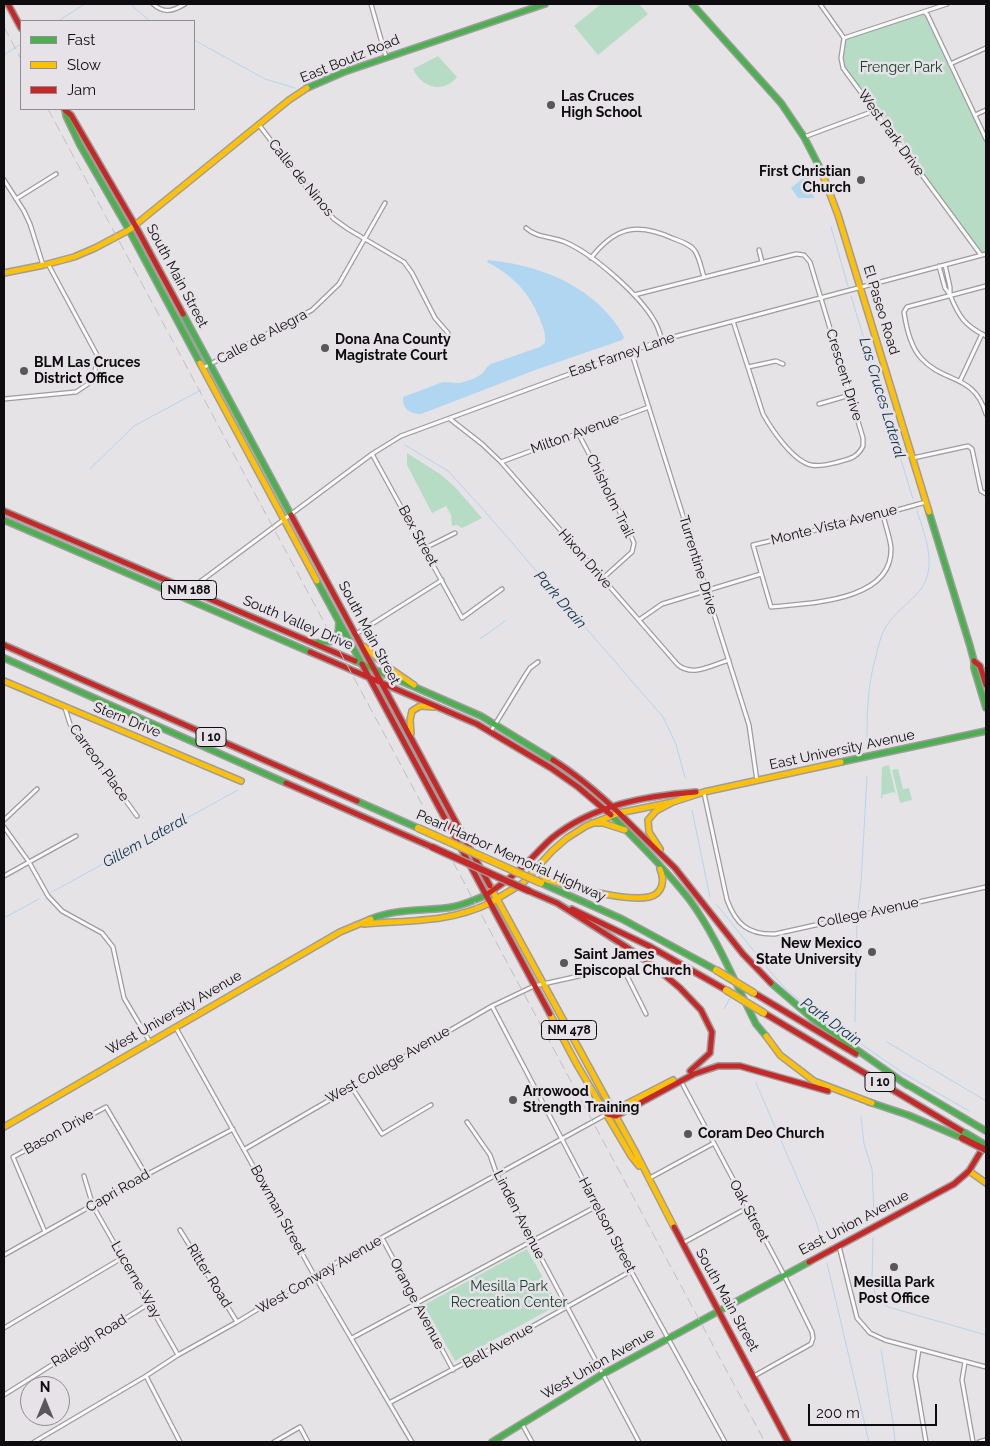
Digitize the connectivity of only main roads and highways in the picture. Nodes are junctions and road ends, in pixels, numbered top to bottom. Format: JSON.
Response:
{"nodes":[{"id":1,"x":8,"y":4,"type":"edge"},
{"id":2,"x":545,"y":4,"type":"edge"},
{"id":3,"x":692,"y":4,"type":"edge"},
{"id":4,"x":20,"y":26,"type":"edge"},
{"id":5,"x":65,"y":110,"type":"edge"},
{"id":6,"x":135,"y":225,"type":"junction"},
{"id":7,"x":129,"y":230,"type":"junction"},
{"id":8,"x":4,"y":273,"type":"edge"},
{"id":9,"x":4,"y":511,"type":"edge"},
{"id":10,"x":4,"y":520,"type":"edge"},
{"id":11,"x":340,"y":622,"type":"junction"},
{"id":12,"x":360,"y":642,"type":"junction"},
{"id":13,"x":314,"y":643,"type":"junction"},
{"id":14,"x":4,"y":645,"type":"edge"},
{"id":15,"x":4,"y":658,"type":"edge"},
{"id":16,"x":974,"y":661,"type":"junction"},
{"id":17,"x":362,"y":664,"type":"junction"},
{"id":18,"x":374,"y":669,"type":"junction"},
{"id":19,"x":368,"y":676,"type":"junction"},
{"id":20,"x":4,"y":681,"type":"edge"},
{"id":21,"x":381,"y":682,"type":"junction"},
{"id":22,"x":986,"y":685,"type":"edge"},
{"id":23,"x":418,"y":688,"type":"junction"},
{"id":24,"x":442,"y":708,"type":"junction"},
{"id":25,"x":986,"y":708,"type":"edge"},
{"id":26,"x":986,"y":731,"type":"edge"},
{"id":27,"x":411,"y":736,"type":"junction"},
{"id":28,"x":241,"y":781,"type":"dead end"},
{"id":29,"x":704,"y":792,"type":"junction"},
{"id":30,"x":673,"y":802,"type":"junction"},
{"id":31,"x":612,"y":806,"type":"junction"},
{"id":32,"x":603,"y":809,"type":"junction"},
{"id":33,"x":619,"y":813,"type":"junction"},
{"id":34,"x":611,"y":815,"type":"junction"},
{"id":35,"x":592,"y":823,"type":"junction"},
{"id":36,"x":627,"y":832,"type":"junction"},
{"id":37,"x":648,"y":854,"type":"junction"},
{"id":38,"x":675,"y":868,"type":"junction"},
{"id":39,"x":542,"y":880,"type":"junction"},
{"id":40,"x":494,"y":890,"type":"junction"},
{"id":41,"x":486,"y":895,"type":"junction"},
{"id":42,"x":499,"y":899,"type":"junction"},
{"id":43,"x":490,"y":903,"type":"junction"},
{"id":44,"x":557,"y":903,"type":"junction"},
{"id":45,"x":359,"y":925,"type":"junction"},
{"id":46,"x":907,"y":1084,"type":"junction"},
{"id":47,"x":872,"y":1103,"type":"junction"},
{"id":48,"x":612,"y":1114,"type":"junction"},
{"id":49,"x":4,"y":1126,"type":"edge"},
{"id":50,"x":986,"y":1131,"type":"edge"},
{"id":51,"x":964,"y":1135,"type":"junction"},
{"id":52,"x":986,"y":1144,"type":"edge"},
{"id":53,"x":986,"y":1150,"type":"edge"},
{"id":54,"x":969,"y":1172,"type":"junction"},
{"id":55,"x":986,"y":1183,"type":"edge"},
{"id":56,"x":719,"y":1310,"type":"junction"},
{"id":57,"x":492,"y":1442,"type":"edge"},
{"id":58,"x":788,"y":1442,"type":"edge"}],
"edges":[{"from":1,"to":4,"type":"main road"},
{"from":2,"to":6,"type":"main road","name":"East Boutz Road"},
{"from":3,"to":16,"type":"main road","name":"El Paseo Road"},
{"from":5,"to":6,"type":"main road","name":"South Main Street","number":"NM 478"},
{"from":5,"to":7,"type":"main road","name":"South Main Street","number":"NM 478"},
{"from":6,"to":7,"type":"main road","name":"East Boutz Road"},
{"from":6,"to":12,"type":"main road","name":"South Main Street","number":"NM 478"},
{"from":7,"to":8,"type":"main road","name":"East Boutz Road"},
{"from":7,"to":11,"type":"main road","name":"South Main Street","number":"NM 478"},
{"from":9,"to":13,"type":"main road","name":"South Valley Drive","number":"NM 188"},
{"from":10,"to":19,"type":"main road","name":"South Valley Drive","number":"NM 188"},
{"from":11,"to":13,"type":"main road"},
{"from":11,"to":17,"type":"main road","name":"South Main Street","number":"NM 478"},
{"from":12,"to":18,"type":"main road","name":"South Main Street","number":"NM 478"},
{"from":12,"to":23,"type":"main road"},
{"from":13,"to":17,"type":"main road","name":"South Valley Drive","number":"NM 188"},
{"from":14,"to":39,"type":"main road","name":"Pearl Harbor Memorial Highway","number":"I 10","bridge":true},
{"from":15,"to":44,"type":"main road","name":"Pearl Harbor Memorial Highway","number":"I 10","bridge":true},
{"from":16,"to":22,"type":"main road","name":"El Paseo Road"},
{"from":16,"to":25,"type":"main road","name":"El Paseo Road"},
{"from":17,"to":18,"type":"main road","name":"South Valley Drive","number":"NM 188"},
{"from":17,"to":19,"type":"main road","name":"South Main Street","number":"NM 478"},
{"from":18,"to":21,"type":"main road","name":"South Main Street","number":"NM 478"},
{"from":18,"to":23,"type":"main road","name":"South Valley Drive","number":"NM 188"},
{"from":19,"to":21,"type":"main road","name":"South Valley Drive","number":"NM 188"},
{"from":19,"to":41,"type":"main road","name":"South Main Street","number":"NM 478"},
{"from":20,"to":28,"type":"main road","name":"Stern Drive"},
{"from":21,"to":24,"type":"main road","name":"South Valley Drive","number":"NM 188"},
{"from":21,"to":27,"type":"main road","name":"South Main Street","number":"NM 478"},
{"from":23,"to":31,"type":"main road","name":"South Valley Drive","number":"NM 188"},
{"from":24,"to":27,"type":"main road"},
{"from":24,"to":32,"type":"main road","name":"South Valley Drive","number":"NM 188"},
{"from":26,"to":29,"type":"main road","name":"East University Avenue"},
{"from":27,"to":40,"type":"main road","name":"South Main Street","number":"NM 478"},
{"from":29,"to":30,"type":"main road","name":"East University Avenue"},
{"from":29,"to":31,"type":"main road","name":"East University Avenue"},
{"from":30,"to":33,"type":"main road","name":"East University Avenue"},
{"from":30,"to":38,"type":"main road"},
{"from":31,"to":32,"type":"main road","name":"East University Avenue"},
{"from":31,"to":33,"type":"main road","name":"South Valley Drive","number":"NM 188"},
{"from":32,"to":34,"type":"main road","name":"South Valley Drive","number":"NM 188"},
{"from":32,"to":40,"type":"main road","name":"East University Avenue"},
{"from":33,"to":34,"type":"main road","name":"East University Avenue"},
{"from":33,"to":38,"type":"main road","name":"South Valley Drive"},
{"from":34,"to":35,"type":"main road","name":"East University Avenue"},
{"from":34,"to":36,"type":"main road","name":"South Valley Drive"},
{"from":35,"to":36,"type":"main road"},
{"from":35,"to":42,"type":"main road","name":"East University Avenue"},
{"from":36,"to":37,"type":"main road","name":"South Valley Drive"},
{"from":37,"to":39,"type":"main road"},
{"from":37,"to":47,"type":"main road"},
{"from":38,"to":46,"type":"main road"},
{"from":39,"to":46,"type":"main road","name":"Pearl Harbor Memorial Highway","number":"I 10","bridge":true},
{"from":40,"to":41,"type":"main road","name":"West University Avenue"},
{"from":40,"to":42,"type":"main road","name":"South Main Street","number":"NM 478"},
{"from":41,"to":43,"type":"main road","name":"South Main Street","number":"NM 478"},
{"from":41,"to":45,"type":"main road","name":"West University Avenue"},
{"from":42,"to":43,"type":"main road","name":"West University Avenue"},
{"from":42,"to":48,"type":"main road","name":"South Main Street","number":"NM 478"},
{"from":43,"to":45,"type":"main road","name":"West University Avenue"},
{"from":43,"to":48,"type":"main road","name":"South Main Street","number":"NM 478"},
{"from":44,"to":48,"type":"main road"},
{"from":44,"to":51,"type":"main road","name":"Pearl Harbor Memorial Highway","number":"I 10","bridge":true},
{"from":45,"to":49,"type":"main road","name":"West University Avenue"},
{"from":46,"to":50,"type":"main road","name":"Pearl Harbor Memorial Highway","number":"I 10"},
{"from":47,"to":48,"type":"main road"},
{"from":47,"to":51,"type":"main road"},
{"from":48,"to":56,"type":"main road","name":"South Main Street","number":"NM 478"},
{"from":51,"to":52,"type":"main road","name":"Pearl Harbor Memorial Highway","number":"I 10","bridge":true},
{"from":51,"to":53,"type":"main road","bridge":true},
{"from":52,"to":54,"type":"main road","name":"East Union Avenue"},
{"from":54,"to":55,"type":"main road"},
{"from":54,"to":56,"type":"main road","name":"East Union Avenue"},
{"from":56,"to":57,"type":"main road","name":"West Union Avenue"},
{"from":56,"to":58,"type":"main road","name":"South Main Street","number":"NM 478"}]}
